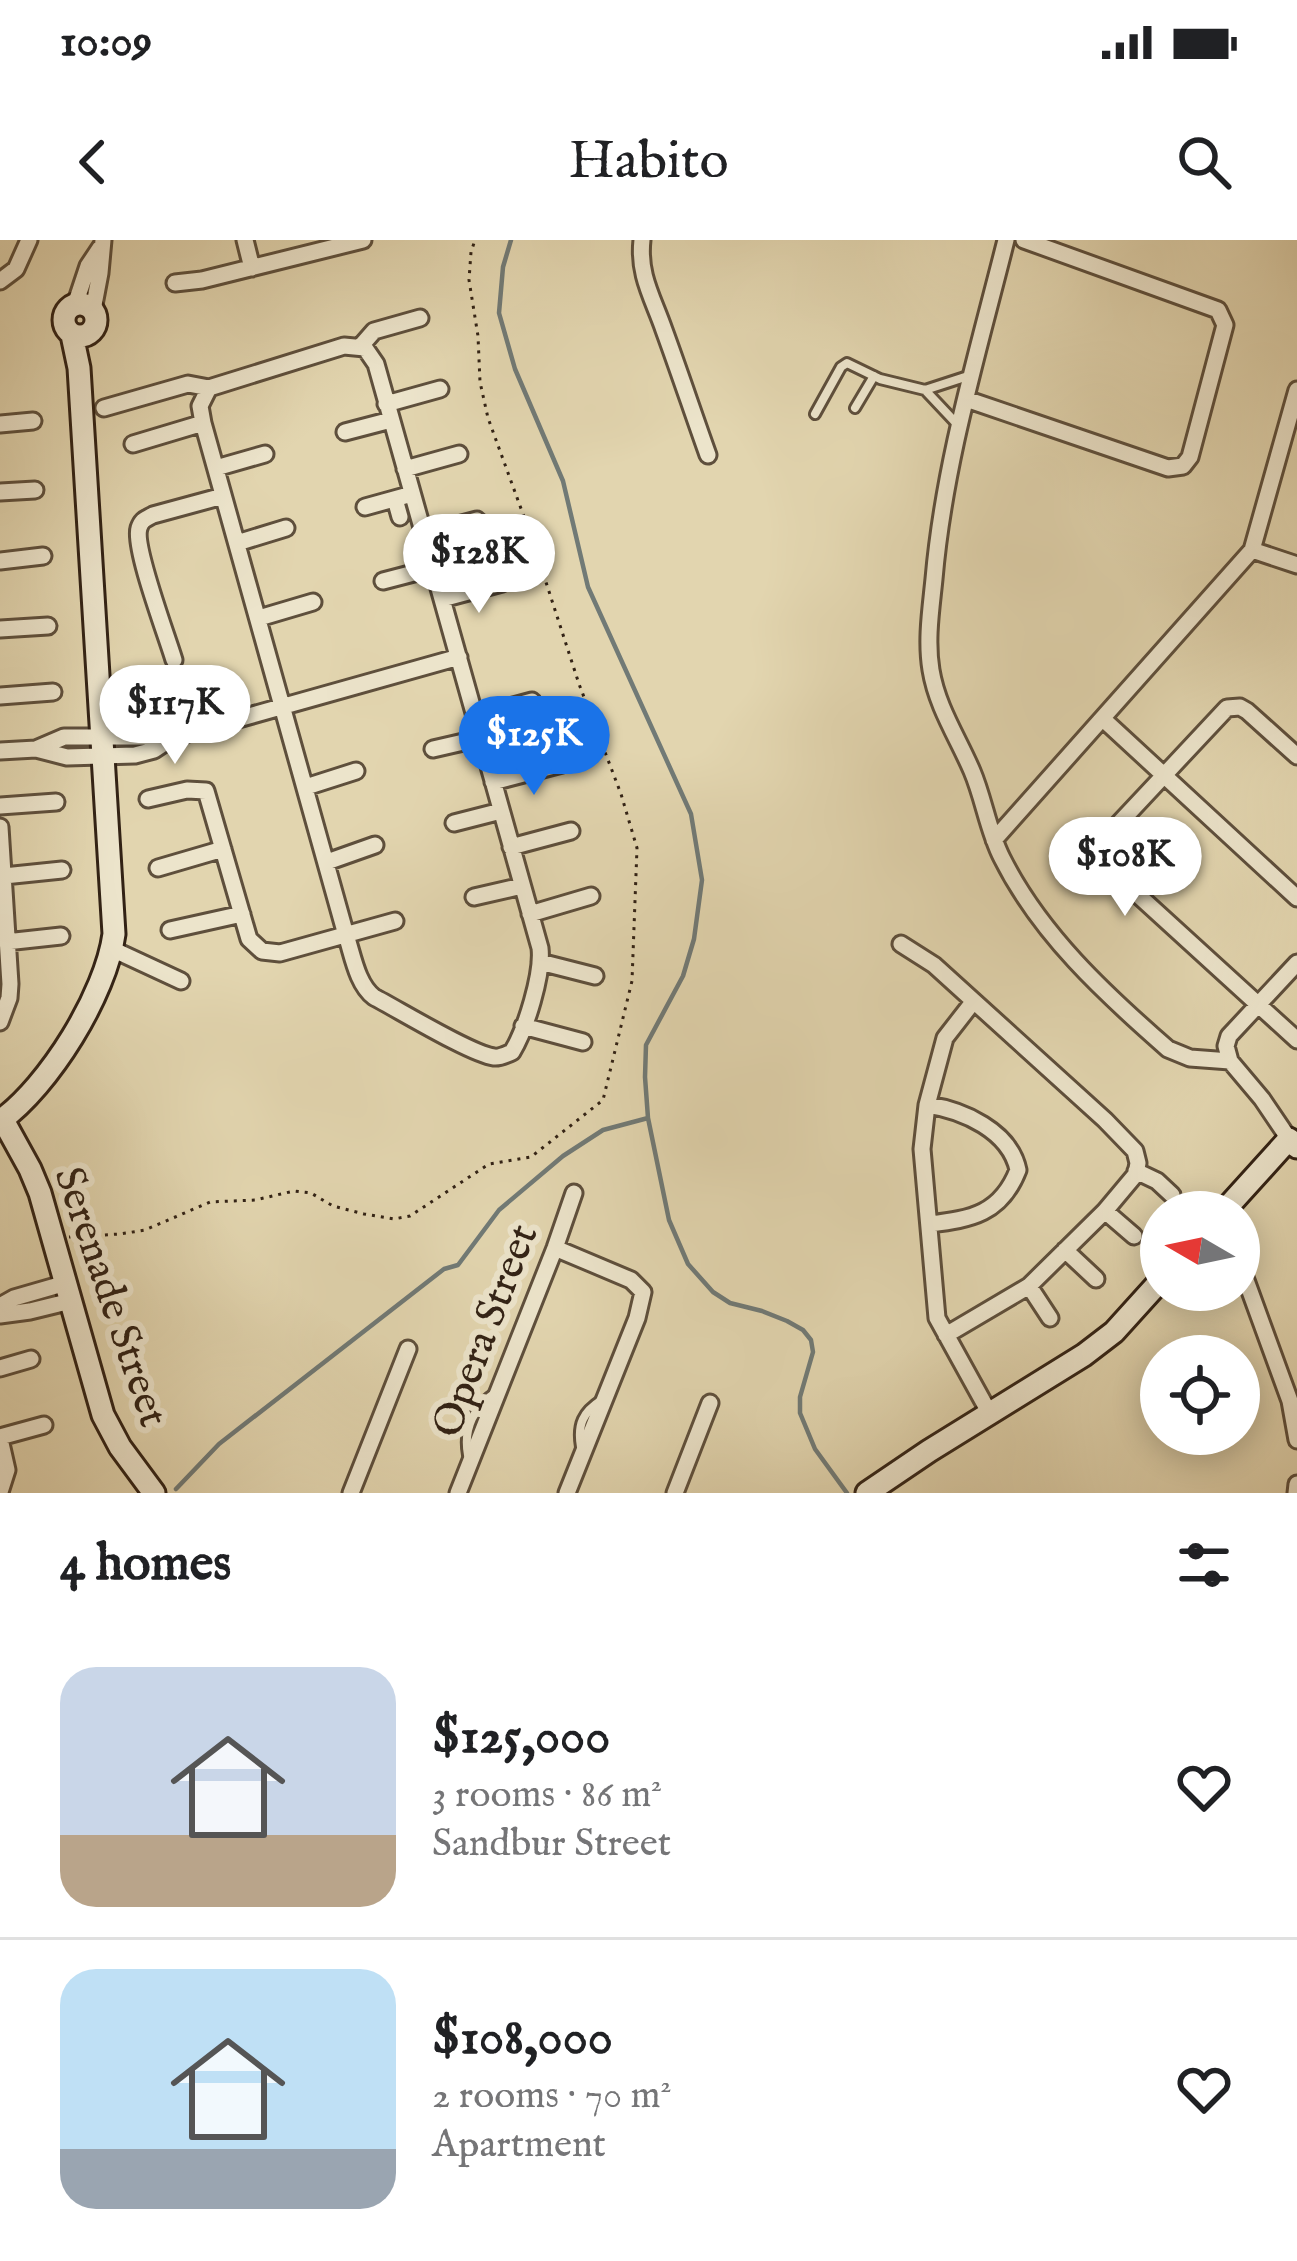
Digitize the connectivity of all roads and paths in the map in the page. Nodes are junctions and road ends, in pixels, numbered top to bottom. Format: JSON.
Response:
{"nodes":[{"id":1,"x":28,"y":240,"type":"edge"},
{"id":2,"x":244,"y":240,"type":"edge"},
{"id":3,"x":363,"y":240,"type":"edge"},
{"id":4,"x":475,"y":240,"type":"edge"},
{"id":5,"x":642,"y":240,"type":"edge"},
{"id":6,"x":1006,"y":240,"type":"edge"},
{"id":7,"x":1024,"y":240,"type":"edge"},
{"id":8,"x":102,"y":243,"type":"edge"},
{"id":9,"x":338,"y":243,"type":"edge"},
{"id":10,"x":252,"y":268,"type":"junction"},
{"id":11,"x":0,"y":281,"type":"edge"},
{"id":12,"x":176,"y":283,"type":"dead end"},
{"id":13,"x":84,"y":307,"type":"joint"},
{"id":14,"x":420,"y":318,"type":"dead end"},
{"id":15,"x":358,"y":346,"type":"junction"},
{"id":16,"x":972,"y":375,"type":"junction"},
{"id":17,"x":874,"y":376,"type":"junction"},
{"id":18,"x":207,"y":389,"type":"junction"},
{"id":19,"x":440,"y":389,"type":"dead end"},
{"id":20,"x":925,"y":390,"type":"junction"},
{"id":21,"x":1297,"y":392,"type":"edge"},
{"id":22,"x":966,"y":399,"type":"junction"},
{"id":23,"x":855,"y":407,"type":"dead end"},
{"id":24,"x":104,"y":408,"type":"dead end"},
{"id":25,"x":388,"y":412,"type":"junction"},
{"id":26,"x":815,"y":415,"type":"dead end"},
{"id":27,"x":33,"y":421,"type":"dead end"},
{"id":28,"x":203,"y":423,"type":"junction"},
{"id":29,"x":0,"y":424,"type":"edge"},
{"id":30,"x":958,"y":426,"type":"junction"},
{"id":31,"x":345,"y":432,"type":"dead end"},
{"id":32,"x":133,"y":444,"type":"dead end"},
{"id":33,"x":265,"y":454,"type":"dead end"},
{"id":34,"x":460,"y":454,"type":"dead end"},
{"id":35,"x":708,"y":455,"type":"dead end"},
{"id":36,"x":216,"y":468,"type":"junction"},
{"id":37,"x":405,"y":469,"type":"junction"},
{"id":38,"x":34,"y":490,"type":"dead end"},
{"id":39,"x":0,"y":493,"type":"edge"},
{"id":40,"x":223,"y":496,"type":"junction"},
{"id":41,"x":404,"y":496,"type":"junction"},
{"id":42,"x":365,"y":507,"type":"dead end"},
{"id":43,"x":400,"y":518,"type":"dead end"},
{"id":44,"x":477,"y":520,"type":"dead end"},
{"id":45,"x":286,"y":528,"type":"dead end"},
{"id":46,"x":424,"y":534,"type":"junction"},
{"id":47,"x":237,"y":543,"type":"junction"},
{"id":48,"x":1252,"y":550,"type":"junction"},
{"id":49,"x":43,"y":556,"type":"dead end"},
{"id":50,"x":0,"y":561,"type":"edge"},
{"id":51,"x":1297,"y":565,"type":"edge"},
{"id":52,"x":434,"y":568,"type":"junction"},
{"id":53,"x":383,"y":581,"type":"dead end"},
{"id":54,"x":502,"y":583,"type":"dead end"},
{"id":55,"x":442,"y":599,"type":"junction"},
{"id":56,"x":313,"y":602,"type":"dead end"},
{"id":57,"x":259,"y":618,"type":"junction"},
{"id":58,"x":48,"y":626,"type":"dead end"},
{"id":59,"x":0,"y":629,"type":"edge"},
{"id":60,"x":459,"y":657,"type":"junction"},
{"id":61,"x":174,"y":660,"type":"dead end"},
{"id":62,"x":53,"y":692,"type":"dead end"},
{"id":63,"x":0,"y":696,"type":"edge"},
{"id":64,"x":532,"y":701,"type":"dead end"},
{"id":65,"x":284,"y":707,"type":"junction"},
{"id":66,"x":476,"y":716,"type":"junction"},
{"id":67,"x":1103,"y":719,"type":"junction"},
{"id":68,"x":481,"y":738,"type":"junction"},
{"id":69,"x":103,"y":746,"type":"junction"},
{"id":70,"x":433,"y":749,"type":"dead end"},
{"id":71,"x":0,"y":751,"type":"edge"},
{"id":72,"x":1297,"y":755,"type":"edge"},
{"id":73,"x":562,"y":764,"type":"dead end"},
{"id":74,"x":356,"y":771,"type":"dead end"},
{"id":75,"x":1164,"y":774,"type":"junction"},
{"id":76,"x":493,"y":782,"type":"junction"},
{"id":77,"x":306,"y":787,"type":"junction"},
{"id":78,"x":148,"y":799,"type":"dead end"},
{"id":79,"x":56,"y":802,"type":"dead end"},
{"id":80,"x":0,"y":806,"type":"edge"},
{"id":81,"x":502,"y":811,"type":"junction"},
{"id":82,"x":454,"y":823,"type":"dead end"},
{"id":83,"x":0,"y":827,"type":"edge"},
{"id":84,"x":571,"y":831,"type":"dead end"},
{"id":85,"x":994,"y":840,"type":"junction"},
{"id":86,"x":375,"y":845,"type":"dead end"},
{"id":87,"x":512,"y":848,"type":"junction"},
{"id":88,"x":223,"y":849,"type":"junction"},
{"id":89,"x":327,"y":862,"type":"junction"},
{"id":90,"x":158,"y":868,"type":"dead end"},
{"id":91,"x":62,"y":870,"type":"dead end"},
{"id":92,"x":4,"y":876,"type":"junction"},
{"id":93,"x":522,"y":886,"type":"junction"},
{"id":94,"x":592,"y":896,"type":"dead end"},
{"id":95,"x":474,"y":897,"type":"dead end"},
{"id":96,"x":1297,"y":898,"type":"edge"},
{"id":97,"x":242,"y":914,"type":"junction"},
{"id":98,"x":530,"y":914,"type":"junction"},
{"id":99,"x":395,"y":921,"type":"dead end"},
{"id":100,"x":170,"y":930,"type":"dead end"},
{"id":101,"x":346,"y":935,"type":"junction"},
{"id":102,"x":61,"y":936,"type":"dead end"},
{"id":103,"x":6,"y":942,"type":"junction"},
{"id":104,"x":901,"y":944,"type":"dead end"},
{"id":105,"x":112,"y":949,"type":"junction"},
{"id":106,"x":540,"y":962,"type":"junction"},
{"id":107,"x":1297,"y":963,"type":"edge"},
{"id":108,"x":596,"y":976,"type":"dead end"},
{"id":109,"x":181,"y":981,"type":"dead end"},
{"id":110,"x":973,"y":1002,"type":"junction"},
{"id":111,"x":1258,"y":1004,"type":"junction"},
{"id":112,"x":0,"y":1022,"type":"edge"},
{"id":113,"x":524,"y":1026,"type":"junction"},
{"id":114,"x":1297,"y":1040,"type":"edge"},
{"id":115,"x":583,"y":1042,"type":"dead end"},
{"id":116,"x":1230,"y":1061,"type":"junction"},
{"id":117,"x":927,"y":1105,"type":"junction"},
{"id":118,"x":2,"y":1120,"type":"edge"},
{"id":119,"x":1293,"y":1143,"type":"edge"},
{"id":120,"x":1136,"y":1172,"type":"junction"},
{"id":121,"x":1168,"y":1191,"type":"edge"},
{"id":122,"x":1244,"y":1191,"type":"edge"},
{"id":123,"x":574,"y":1193,"type":"dead end"},
{"id":124,"x":1105,"y":1211,"type":"junction"},
{"id":125,"x":930,"y":1224,"type":"junction"},
{"id":126,"x":1134,"y":1236,"type":"dead end"},
{"id":127,"x":53,"y":1238,"type":"junction"},
{"id":128,"x":555,"y":1248,"type":"junction"},
{"id":129,"x":1065,"y":1250,"type":"junction"},
{"id":130,"x":1096,"y":1279,"type":"dead end"},
{"id":131,"x":1029,"y":1286,"type":"junction"},
{"id":132,"x":68,"y":1292,"type":"junction"},
{"id":133,"x":1140,"y":1303,"type":"edge"},
{"id":134,"x":0,"y":1306,"type":"edge"},
{"id":135,"x":1257,"y":1311,"type":"edge"},
{"id":136,"x":0,"y":1316,"type":"edge"},
{"id":137,"x":1050,"y":1318,"type":"dead end"},
{"id":138,"x":946,"y":1335,"type":"junction"},
{"id":139,"x":408,"y":1349,"type":"dead end"},
{"id":140,"x":31,"y":1359,"type":"dead end"},
{"id":141,"x":0,"y":1368,"type":"edge"},
{"id":142,"x":710,"y":1403,"type":"dead end"},
{"id":143,"x":990,"y":1414,"type":"junction"},
{"id":144,"x":44,"y":1426,"type":"dead end"},
{"id":145,"x":0,"y":1438,"type":"edge"},
{"id":146,"x":1297,"y":1439,"type":"edge"},
{"id":147,"x":1297,"y":1484,"type":"edge"},
{"id":148,"x":151,"y":1489,"type":"edge"},
{"id":149,"x":0,"y":1492,"type":"edge"},
{"id":150,"x":351,"y":1493,"type":"edge"},
{"id":151,"x":458,"y":1493,"type":"edge"},
{"id":152,"x":567,"y":1493,"type":"edge"},
{"id":153,"x":675,"y":1493,"type":"edge"},
{"id":154,"x":867,"y":1493,"type":"edge"},
{"id":155,"x":1296,"y":1493,"type":"edge"}],
"edges":[{"from":1,"to":11,"type":"street"},
{"from":2,"to":10,"type":"street"},
{"from":3,"to":9,"type":"street"},
{"from":4,"to":127,"type":"path"},
{"from":5,"to":35,"type":"street"},
{"from":6,"to":16,"type":"street"},
{"from":7,"to":22,"type":"street"},
{"from":8,"to":13,"type":"street"},
{"from":9,"to":10,"type":"street"},
{"from":10,"to":12,"type":"street"},
{"from":13,"to":69,"type":"street"},
{"from":14,"to":15,"type":"street"},
{"from":15,"to":18,"type":"street"},
{"from":15,"to":25,"type":"street"},
{"from":16,"to":20,"type":"lane"},
{"from":16,"to":22,"type":"street"},
{"from":17,"to":20,"type":"lane"},
{"from":17,"to":23,"type":"lane"},
{"from":17,"to":26,"type":"lane"},
{"from":18,"to":24,"type":"street"},
{"from":18,"to":28,"type":"street"},
{"from":19,"to":25,"type":"street"},
{"from":20,"to":30,"type":"lane"},
{"from":21,"to":48,"type":"street"},
{"from":22,"to":30,"type":"street"},
{"from":25,"to":31,"type":"street"},
{"from":25,"to":37,"type":"street"},
{"from":27,"to":29,"type":"street"},
{"from":28,"to":32,"type":"street"},
{"from":28,"to":36,"type":"street"},
{"from":30,"to":85,"type":"street"},
{"from":33,"to":36,"type":"street"},
{"from":34,"to":37,"type":"street"},
{"from":36,"to":40,"type":"street"},
{"from":37,"to":41,"type":"street"},
{"from":38,"to":39,"type":"street"},
{"from":40,"to":47,"type":"street"},
{"from":40,"to":61,"type":"street"},
{"from":41,"to":42,"type":"street"},
{"from":41,"to":43,"type":"street"},
{"from":41,"to":46,"type":"street"},
{"from":44,"to":46,"type":"street"},
{"from":45,"to":47,"type":"street"},
{"from":46,"to":52,"type":"street"},
{"from":47,"to":57,"type":"street"},
{"from":48,"to":51,"type":"street"},
{"from":48,"to":67,"type":"street"},
{"from":49,"to":50,"type":"street"},
{"from":52,"to":53,"type":"street"},
{"from":52,"to":55,"type":"street"},
{"from":54,"to":55,"type":"street"},
{"from":55,"to":60,"type":"street"},
{"from":56,"to":57,"type":"street"},
{"from":57,"to":65,"type":"street"},
{"from":58,"to":59,"type":"street"},
{"from":60,"to":65,"type":"street"},
{"from":60,"to":66,"type":"street"},
{"from":62,"to":63,"type":"street"},
{"from":64,"to":66,"type":"street"},
{"from":65,"to":69,"type":"street"},
{"from":65,"to":77,"type":"street"},
{"from":66,"to":68,"type":"street"},
{"from":67,"to":75,"type":"street"},
{"from":67,"to":85,"type":"street"},
{"from":68,"to":70,"type":"street"},
{"from":68,"to":76,"type":"street"},
{"from":69,"to":71,"type":"street"},
{"from":69,"to":105,"type":"street"},
{"from":72,"to":75,"type":"street"},
{"from":73,"to":76,"type":"street"},
{"from":74,"to":77,"type":"street"},
{"from":75,"to":96,"type":"street"},
{"from":75,"to":111,"type":"street"},
{"from":76,"to":81,"type":"street"},
{"from":77,"to":89,"type":"street"},
{"from":78,"to":88,"type":"street"},
{"from":79,"to":80,"type":"street"},
{"from":81,"to":82,"type":"street"},
{"from":81,"to":87,"type":"street"},
{"from":83,"to":92,"type":"street"},
{"from":84,"to":87,"type":"street"},
{"from":85,"to":116,"type":"street"},
{"from":86,"to":89,"type":"street"},
{"from":87,"to":93,"type":"street"},
{"from":88,"to":90,"type":"street"},
{"from":88,"to":97,"type":"street"},
{"from":89,"to":101,"type":"street"},
{"from":91,"to":92,"type":"street"},
{"from":92,"to":103,"type":"street"},
{"from":93,"to":95,"type":"street"},
{"from":93,"to":98,"type":"street"},
{"from":94,"to":98,"type":"street"},
{"from":97,"to":100,"type":"street"},
{"from":97,"to":101,"type":"street"},
{"from":98,"to":106,"type":"street"},
{"from":99,"to":101,"type":"street"},
{"from":101,"to":113,"type":"street"},
{"from":102,"to":103,"type":"street"},
{"from":103,"to":112,"type":"street"},
{"from":104,"to":110,"type":"street"},
{"from":105,"to":109,"type":"street"},
{"from":105,"to":118,"type":"street"},
{"from":106,"to":108,"type":"street"},
{"from":106,"to":113,"type":"street"},
{"from":107,"to":111,"type":"street"},
{"from":110,"to":117,"type":"street"},
{"from":110,"to":120,"type":"street"},
{"from":111,"to":114,"type":"street"},
{"from":111,"to":116,"type":"street"},
{"from":113,"to":115,"type":"street"},
{"from":116,"to":119,"type":"street"},
{"from":117,"to":125,"type":"street"},
{"from":117,"to":125,"type":"street"},
{"from":118,"to":127,"type":"street","name":"Serenade Street"},
{"from":119,"to":122,"type":"street"},
{"from":120,"to":121,"type":"street"},
{"from":120,"to":124,"type":"street"},
{"from":123,"to":128,"type":"street","name":"Opera Street"},
{"from":124,"to":126,"type":"street"},
{"from":124,"to":129,"type":"street"},
{"from":125,"to":138,"type":"street"},
{"from":127,"to":132,"type":"street","name":"Serenade Street"},
{"from":128,"to":151,"type":"street","name":"Opera Street"},
{"from":128,"to":152,"type":"street"},
{"from":129,"to":130,"type":"street"},
{"from":129,"to":131,"type":"street"},
{"from":131,"to":137,"type":"street"},
{"from":131,"to":138,"type":"street"},
{"from":132,"to":134,"type":"street"},
{"from":132,"to":136,"type":"street"},
{"from":132,"to":148,"type":"street","name":"Serenade Street"},
{"from":133,"to":143,"type":"street"},
{"from":135,"to":146,"type":"street"},
{"from":138,"to":143,"type":"street"},
{"from":139,"to":150,"type":"street"},
{"from":140,"to":141,"type":"street"},
{"from":142,"to":153,"type":"street"},
{"from":143,"to":154,"type":"street"},
{"from":144,"to":145,"type":"street"},
{"from":145,"to":149,"type":"street"},
{"from":147,"to":155,"type":"street"}]}
